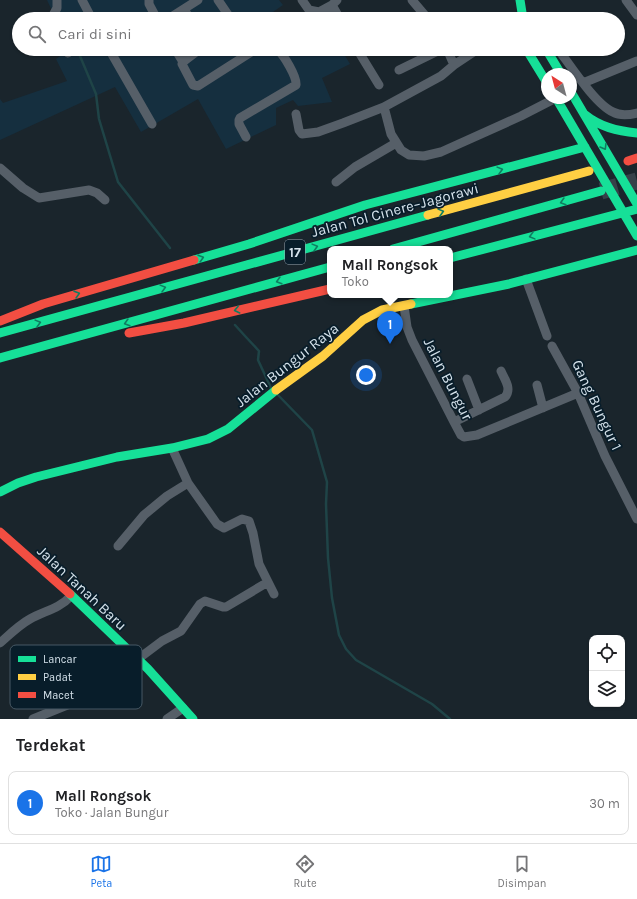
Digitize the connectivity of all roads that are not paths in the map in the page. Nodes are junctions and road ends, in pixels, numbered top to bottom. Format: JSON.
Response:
{"nodes":[{"id":1,"x":57,"y":0,"type":"edge"},
{"id":2,"x":82,"y":0,"type":"edge"},
{"id":3,"x":149,"y":0,"type":"edge"},
{"id":4,"x":198,"y":0,"type":"edge"},
{"id":5,"x":218,"y":0,"type":"edge"},
{"id":6,"x":302,"y":0,"type":"edge"},
{"id":7,"x":412,"y":0,"type":"edge"},
{"id":8,"x":520,"y":0,"type":"edge"},
{"id":9,"x":626,"y":0,"type":"edge"},
{"id":10,"x":334,"y":2,"type":"edge"},
{"id":11,"x":184,"y":9,"type":"junction"},
{"id":12,"x":54,"y":12,"type":"edge"},
{"id":13,"x":88,"y":12,"type":"edge"},
{"id":14,"x":153,"y":12,"type":"edge"},
{"id":15,"x":179,"y":12,"type":"edge"},
{"id":16,"x":186,"y":12,"type":"edge"},
{"id":17,"x":227,"y":12,"type":"edge"},
{"id":18,"x":319,"y":12,"type":"joint"},
{"id":19,"x":338,"y":12,"type":"edge"},
{"id":20,"x":422,"y":12,"type":"edge"},
{"id":21,"x":521,"y":12,"type":"edge"},
{"id":22,"x":637,"y":15,"type":"edge"},
{"id":23,"x":113,"y":56,"type":"edge"},
{"id":24,"x":179,"y":56,"type":"edge"},
{"id":25,"x":191,"y":56,"type":"edge"},
{"id":26,"x":245,"y":56,"type":"edge"},
{"id":27,"x":283,"y":56,"type":"edge"},
{"id":28,"x":361,"y":56,"type":"edge"},
{"id":29,"x":428,"y":56,"type":"edge"},
{"id":30,"x":450,"y":56,"type":"edge"},
{"id":31,"x":468,"y":56,"type":"edge"},
{"id":32,"x":533,"y":56,"type":"edge"},
{"id":33,"x":550,"y":56,"type":"edge"},
{"id":34,"x":563,"y":56,"type":"edge"},
{"id":35,"x":183,"y":62,"type":"junction"},
{"id":36,"x":637,"y":62,"type":"edge"},
{"id":37,"x":454,"y":65,"type":"junction"},
{"id":38,"x":557,"y":68,"type":"edge"},
{"id":39,"x":399,"y":70,"type":"dead end"},
{"id":40,"x":541,"y":71,"type":"edge"},
{"id":41,"x":583,"y":84,"type":"junction"},
{"id":42,"x":379,"y":85,"type":"dead end"},
{"id":43,"x":577,"y":102,"type":"edge"},
{"id":44,"x":544,"y":104,"type":"edge"},
{"id":45,"x":560,"y":104,"type":"edge"},
{"id":46,"x":384,"y":107,"type":"junction"},
{"id":47,"x":637,"y":113,"type":"edge"},
{"id":48,"x":296,"y":114,"type":"dead end"},
{"id":49,"x":584,"y":114,"type":"junction"},
{"id":50,"x":152,"y":124,"type":"dead end"},
{"id":51,"x":637,"y":133,"type":"edge"},
{"id":52,"x":246,"y":137,"type":"dead end"},
{"id":53,"x":396,"y":143,"type":"junction"},
{"id":54,"x":585,"y":147,"type":"junction"},
{"id":55,"x":0,"y":168,"type":"edge"},
{"id":56,"x":589,"y":171,"type":"dead end"},
{"id":57,"x":336,"y":182,"type":"dead end"},
{"id":58,"x":601,"y":191,"type":"tunnel mouth"},
{"id":59,"x":105,"y":200,"type":"dead end"},
{"id":60,"x":637,"y":204,"type":"edge"},
{"id":61,"x":637,"y":209,"type":"edge"},
{"id":62,"x":624,"y":213,"type":"junction"},
{"id":63,"x":637,"y":236,"type":"edge"},
{"id":64,"x":404,"y":246,"type":"edge"},
{"id":65,"x":637,"y":250,"type":"edge"},
{"id":66,"x":453,"y":257,"type":"edge"},
{"id":67,"x":327,"y":267,"type":"edge"},
{"id":68,"x":526,"y":279,"type":"junction"},
{"id":69,"x":327,"y":290,"type":"edge"},
{"id":70,"x":453,"y":295,"type":"edge"},
{"id":71,"x":440,"y":298,"type":"edge"},
{"id":72,"x":404,"y":306,"type":"junction"},
{"id":73,"x":0,"y":321,"type":"edge"},
{"id":74,"x":0,"y":333,"type":"edge"},
{"id":75,"x":547,"y":336,"type":"dead end"},
{"id":76,"x":552,"y":346,"type":"dead end"},
{"id":77,"x":23,"y":352,"type":"junction"},
{"id":78,"x":0,"y":358,"type":"edge"},
{"id":79,"x":501,"y":371,"type":"dead end"},
{"id":80,"x":467,"y":379,"type":"dead end"},
{"id":81,"x":537,"y":385,"type":"dead end"},
{"id":82,"x":578,"y":393,"type":"junction"},
{"id":83,"x":543,"y":408,"type":"junction"},
{"id":84,"x":479,"y":410,"type":"junction"},
{"id":85,"x":454,"y":422,"type":"junction"},
{"id":86,"x":172,"y":448,"type":"junction"},
{"id":87,"x":188,"y":483,"type":"junction"},
{"id":88,"x":0,"y":492,"type":"edge"},
{"id":89,"x":636,"y":517,"type":"edge"},
{"id":90,"x":0,"y":532,"type":"edge"},
{"id":91,"x":118,"y":546,"type":"dead end"},
{"id":92,"x":268,"y":582,"type":"junction"},
{"id":93,"x":274,"y":594,"type":"dead end"},
{"id":94,"x":71,"y":596,"type":"junction"},
{"id":95,"x":0,"y":643,"type":"edge"},
{"id":96,"x":126,"y":645,"type":"edge"},
{"id":97,"x":142,"y":656,"type":"edge"},
{"id":98,"x":142,"y":660,"type":"edge"},
{"id":99,"x":183,"y":708,"type":"junction"},
{"id":100,"x":58,"y":709,"type":"edge"},
{"id":101,"x":33,"y":719,"type":"edge"},
{"id":102,"x":167,"y":719,"type":"edge"},
{"id":103,"x":193,"y":719,"type":"edge"}],
"edges":[{"from":1,"to":12,"type":"street"},
{"from":2,"to":13,"type":"street"},
{"from":3,"to":14,"type":"street"},
{"from":4,"to":11,"type":"street"},
{"from":5,"to":17,"type":"street"},
{"from":6,"to":18,"type":"street"},
{"from":7,"to":20,"type":"street"},
{"from":8,"to":21,"type":"main road"},
{"from":9,"to":22,"type":"street"},
{"from":10,"to":18,"type":"street"},
{"from":10,"to":19,"type":"street"},
{"from":11,"to":15,"type":"street"},
{"from":11,"to":16,"type":"street"},
{"from":23,"to":50,"type":"street"},
{"from":24,"to":35,"type":"street"},
{"from":25,"to":35,"type":"street"},
{"from":26,"to":35,"type":"street"},
{"from":27,"to":52,"type":"street"},
{"from":28,"to":42,"type":"street"},
{"from":29,"to":39,"type":"street"},
{"from":30,"to":37,"type":"street"},
{"from":31,"to":37,"type":"street"},
{"from":32,"to":40,"type":"main road"},
{"from":33,"to":38,"type":"main road"},
{"from":34,"to":41,"type":"street"},
{"from":36,"to":41,"type":"street"},
{"from":37,"to":46,"type":"street"},
{"from":41,"to":47,"type":"street"},
{"from":43,"to":49,"type":"main road"},
{"from":44,"to":53,"type":"street"},
{"from":45,"to":54,"type":"main road"},
{"from":46,"to":48,"type":"street"},
{"from":46,"to":53,"type":"street"},
{"from":49,"to":51,"type":"main road"},
{"from":49,"to":60,"type":"main road","one_way":true},
{"from":53,"to":57,"type":"street"},
{"from":54,"to":62,"type":"main road"},
{"from":73,"to":54,"type":"main road","one_way":true},
{"from":55,"to":59,"type":"street"},
{"from":74,"to":56,"type":"main road","name":"Jalan Tol Cinere–Jagorawi","number":"17","one_way":true},
{"from":58,"to":64,"type":"main road","one_way":true},
{"from":61,"to":62,"type":"main road"},
{"from":62,"to":63,"type":"main road"},
{"from":62,"to":66,"type":"main road","one_way":true},
{"from":65,"to":68,"type":"main road","name":"Jalan Bungur Raya"},
{"from":67,"to":77,"type":"main road","number":"17","one_way":true},
{"from":68,"to":70,"type":"main road","name":"Jalan Bungur Raya"},
{"from":68,"to":75,"type":"street"},
{"from":69,"to":77,"type":"main road","one_way":true},
{"from":71,"to":72,"type":"main road","name":"Jalan Bungur Raya"},
{"from":72,"to":85,"type":"street","name":"Jalan Bungur"},
{"from":72,"to":86,"type":"main road","name":"Jalan Bungur Raya"},
{"from":76,"to":82,"type":"street","name":"Gang Bungur 1"},
{"from":77,"to":78,"type":"main road","number":"17"},
{"from":79,"to":84,"type":"street"},
{"from":80,"to":84,"type":"street"},
{"from":81,"to":83,"type":"street"},
{"from":82,"to":83,"type":"street","name":"Jalan Bungur"},
{"from":82,"to":89,"type":"street","name":"Gang Bungur 1"},
{"from":83,"to":85,"type":"street","name":"Jalan Bungur"},
{"from":84,"to":85,"type":"street"},
{"from":86,"to":87,"type":"street"},
{"from":86,"to":88,"type":"main road","name":"Jalan Bungur Raya"},
{"from":87,"to":91,"type":"street"},
{"from":87,"to":92,"type":"street"},
{"from":90,"to":94,"type":"main road","name":"Jalan Tanah Baru"},
{"from":92,"to":93,"type":"street"},
{"from":92,"to":97,"type":"street"},
{"from":94,"to":95,"type":"street"},
{"from":94,"to":96,"type":"main road","name":"Jalan Tanah Baru"},
{"from":98,"to":99,"type":"main road","name":"Jalan Tanah Baru"},
{"from":99,"to":102,"type":"street"},
{"from":99,"to":103,"type":"main road","name":"Jalan Tanah Baru"},
{"from":100,"to":101,"type":"street"}]}
